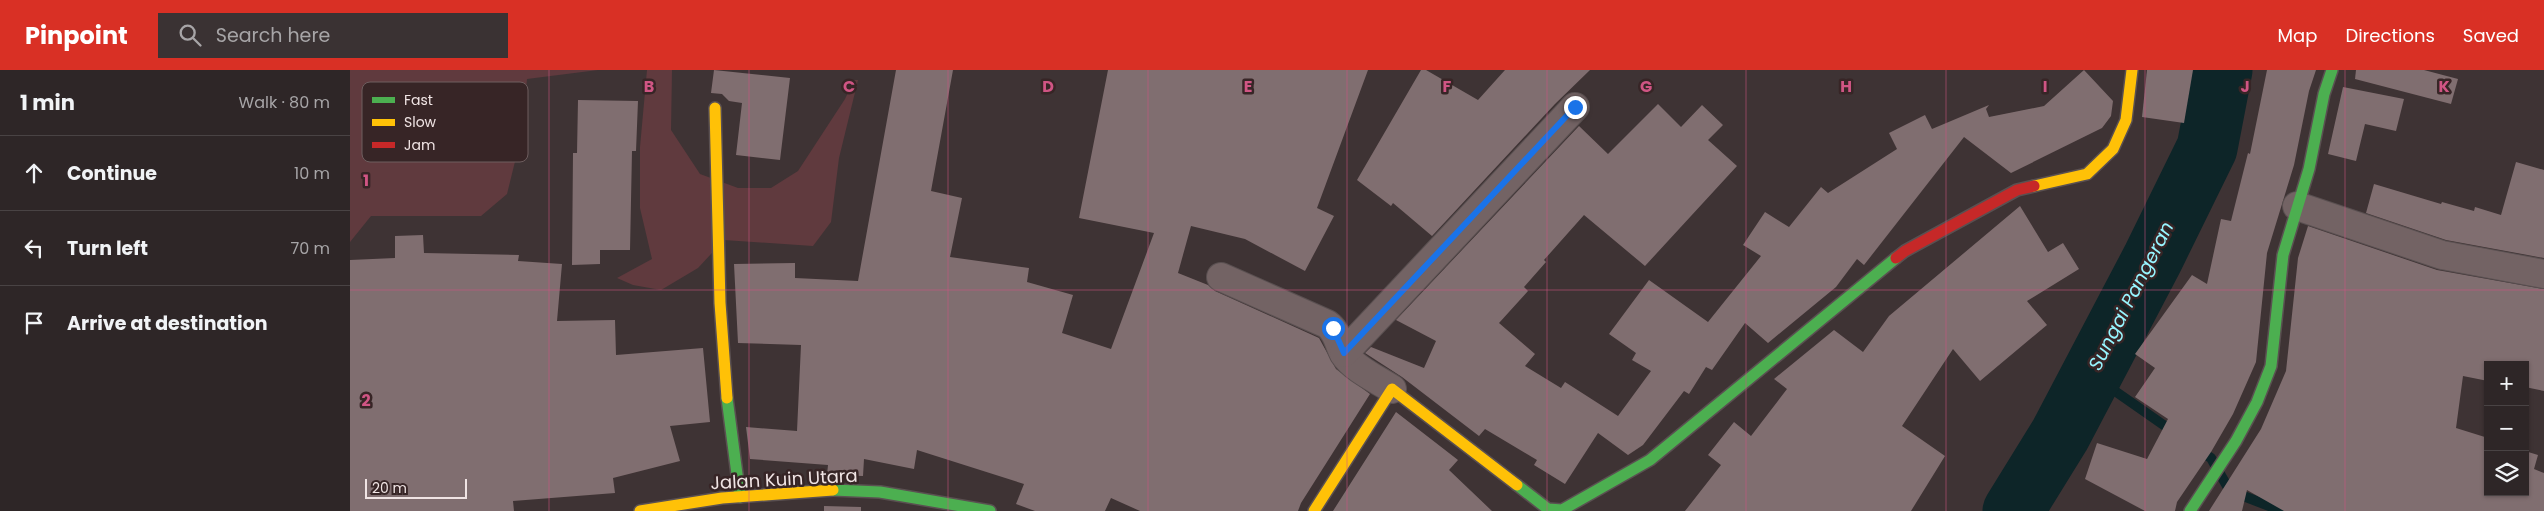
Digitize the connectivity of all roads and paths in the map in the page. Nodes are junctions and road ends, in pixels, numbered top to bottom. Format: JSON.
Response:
{"nodes":[{"id":1,"x":2132,"y":70,"type":"edge"},
{"id":2,"x":2332,"y":70,"type":"edge"},
{"id":3,"x":1575,"y":107,"type":"dead end"},
{"id":4,"x":715,"y":108,"type":"dead end"},
{"id":5,"x":2298,"y":206,"type":"junction"},
{"id":6,"x":2544,"y":274,"type":"edge"},
{"id":7,"x":1221,"y":277,"type":"dead end"},
{"id":8,"x":1344,"y":353,"type":"junction"},
{"id":9,"x":1392,"y":389,"type":"junction"},
{"id":10,"x":740,"y":497,"type":"junction"},
{"id":11,"x":640,"y":511,"type":"edge"},
{"id":12,"x":990,"y":511,"type":"edge"},
{"id":13,"x":1314,"y":511,"type":"edge"},
{"id":14,"x":2190,"y":511,"type":"edge"}],
"edges":[{"from":1,"to":9,"type":"street"},
{"from":2,"to":5,"type":"street"},
{"from":3,"to":8,"type":"street"},
{"from":4,"to":10,"type":"street"},
{"from":5,"to":6,"type":"street"},
{"from":5,"to":14,"type":"street"},
{"from":7,"to":8,"type":"street"},
{"from":8,"to":9,"type":"street"},
{"from":9,"to":13,"type":"street"},
{"from":10,"to":11,"type":"street","name":"Jalan Kuin Utara"},
{"from":10,"to":12,"type":"street","name":"Jalan Kuin Utara"}]}
